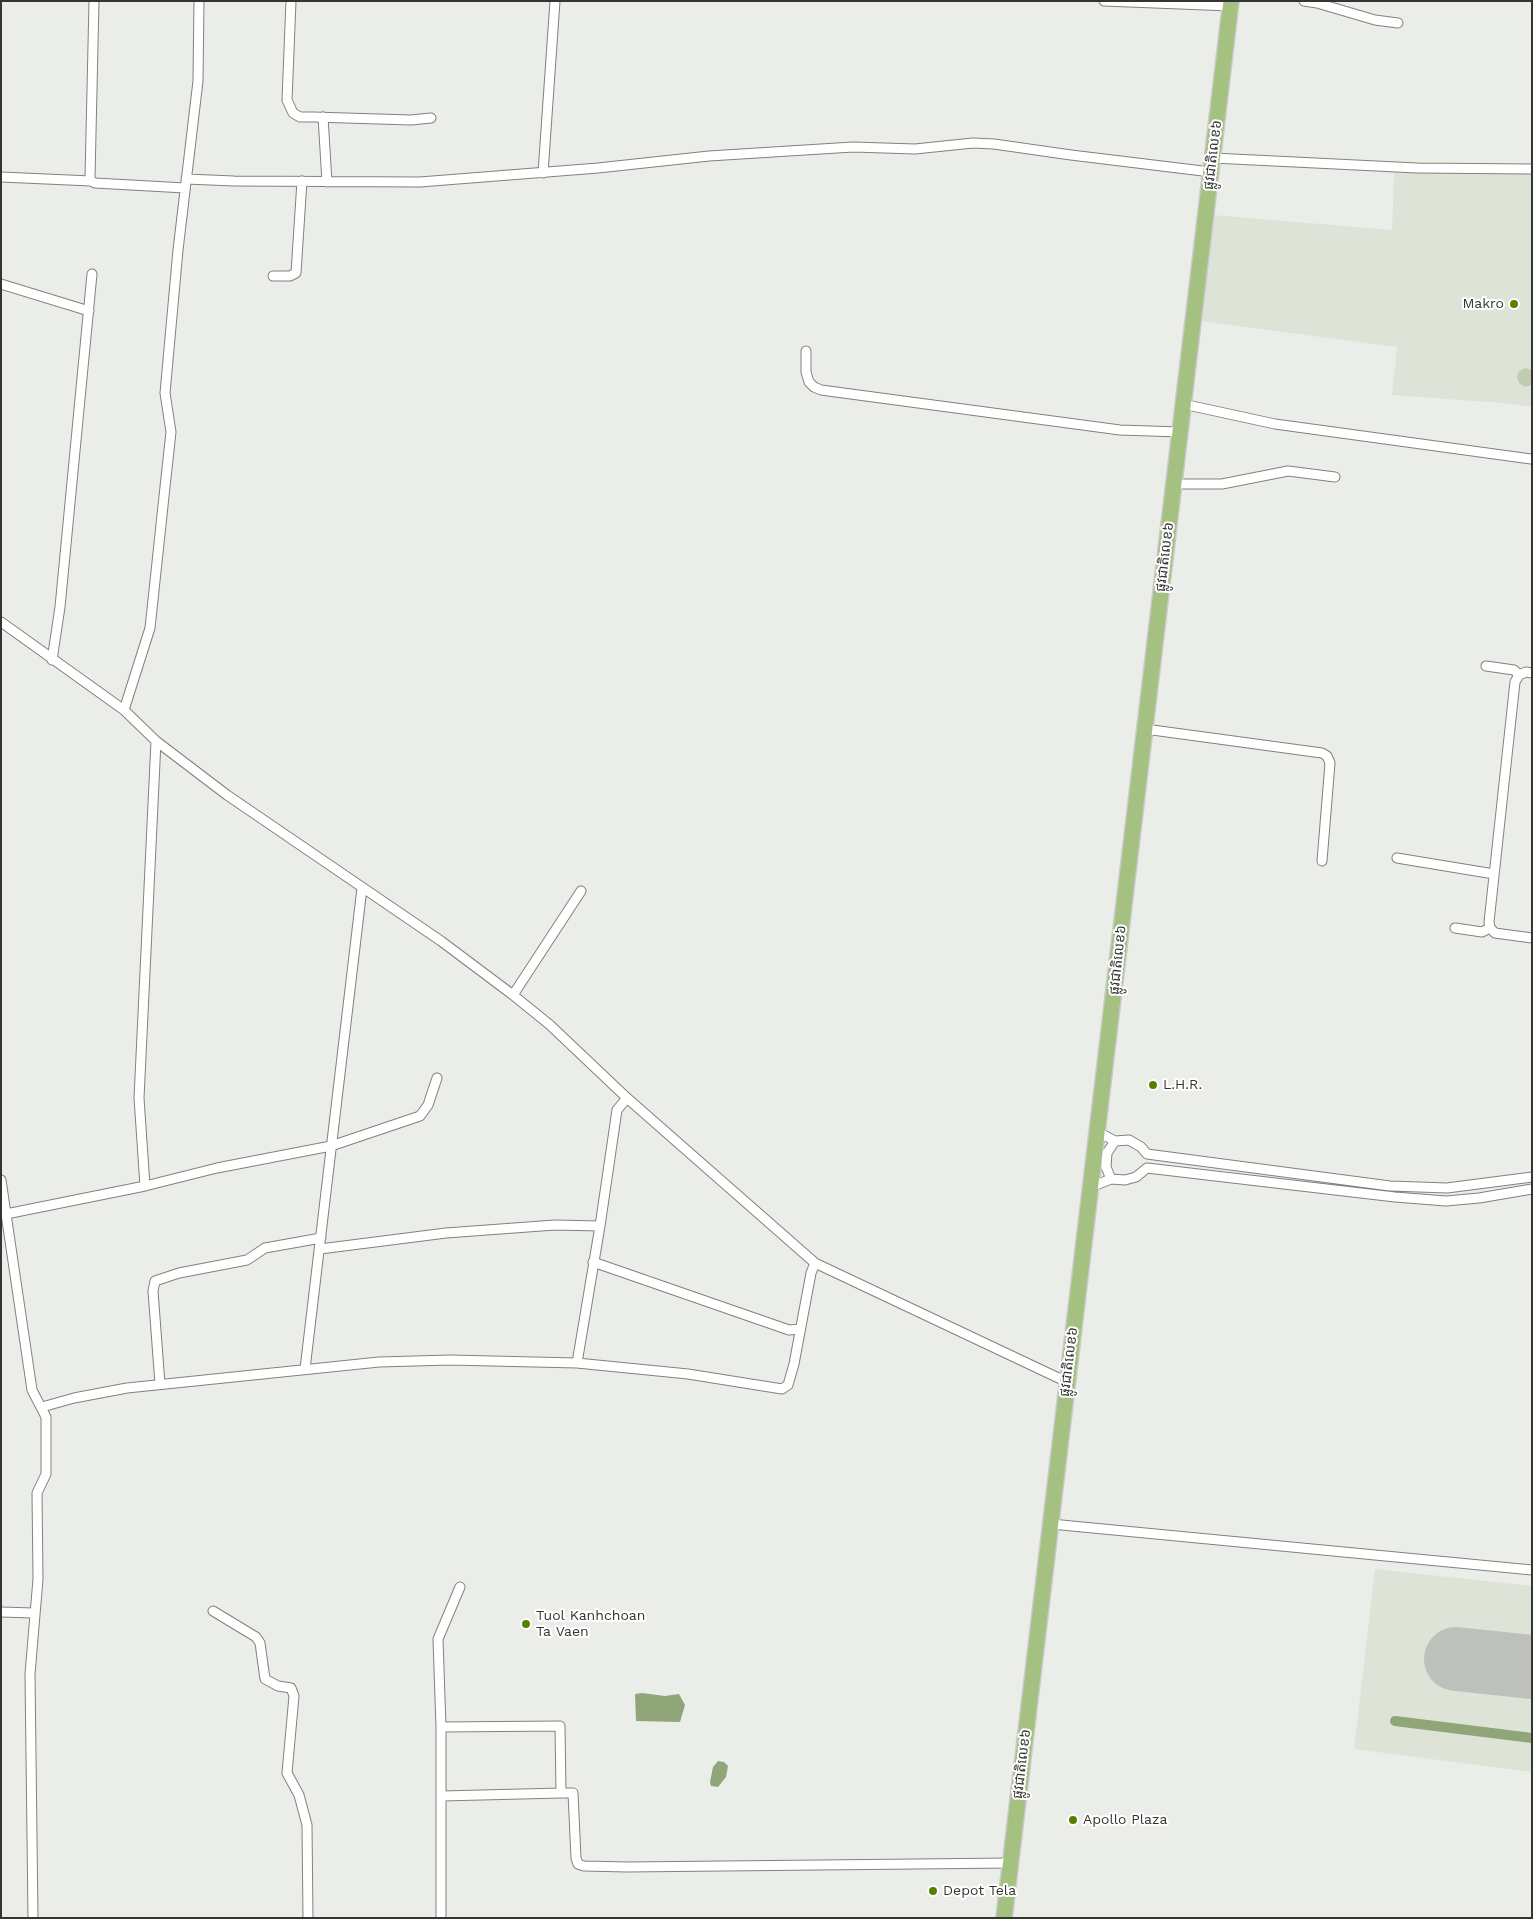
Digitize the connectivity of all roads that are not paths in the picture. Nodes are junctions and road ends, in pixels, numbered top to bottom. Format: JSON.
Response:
{"nodes":[{"id":1,"x":94,"y":1,"type":"edge"},
{"id":2,"x":199,"y":1,"type":"edge"},
{"id":3,"x":291,"y":1,"type":"edge"},
{"id":4,"x":555,"y":1,"type":"edge"},
{"id":5,"x":1104,"y":1,"type":"edge"},
{"id":6,"x":1304,"y":1,"type":"edge"},
{"id":7,"x":1231,"y":4,"type":"edge"},
{"id":8,"x":1398,"y":23,"type":"dead end"},
{"id":9,"x":323,"y":117,"type":"junction"},
{"id":10,"x":431,"y":118,"type":"dead end"},
{"id":11,"x":1212,"y":165,"type":"junction"},
{"id":12,"x":1532,"y":169,"type":"edge"},
{"id":13,"x":542,"y":173,"type":"junction"},
{"id":14,"x":1,"y":177,"type":"edge"},
{"id":15,"x":186,"y":179,"type":"junction"},
{"id":16,"x":91,"y":181,"type":"junction"},
{"id":17,"x":302,"y":182,"type":"junction"},
{"id":18,"x":327,"y":182,"type":"junction"},
{"id":19,"x":185,"y":188,"type":"junction"},
{"id":20,"x":92,"y":274,"type":"dead end"},
{"id":21,"x":273,"y":276,"type":"dead end"},
{"id":22,"x":1,"y":284,"type":"edge"},
{"id":23,"x":89,"y":311,"type":"junction"},
{"id":24,"x":806,"y":351,"type":"dead end"},
{"id":25,"x":1183,"y":404,"type":"junction"},
{"id":26,"x":1180,"y":432,"type":"junction"},
{"id":27,"x":1531,"y":459,"type":"edge"},
{"id":28,"x":1335,"y":477,"type":"dead end"},
{"id":29,"x":1174,"y":484,"type":"junction"},
{"id":30,"x":1,"y":622,"type":"edge"},
{"id":31,"x":52,"y":660,"type":"junction"},
{"id":32,"x":1486,"y":666,"type":"dead end"},
{"id":33,"x":1532,"y":673,"type":"edge"},
{"id":34,"x":1519,"y":675,"type":"junction"},
{"id":35,"x":124,"y":710,"type":"junction"},
{"id":36,"x":1145,"y":728,"type":"junction"},
{"id":37,"x":156,"y":741,"type":"junction"},
{"id":38,"x":1397,"y":858,"type":"dead end"},
{"id":39,"x":1322,"y":861,"type":"dead end"},
{"id":40,"x":1494,"y":874,"type":"junction"},
{"id":41,"x":362,"y":888,"type":"junction"},
{"id":42,"x":581,"y":891,"type":"dead end"},
{"id":43,"x":1456,"y":928,"type":"dead end"},
{"id":44,"x":1490,"y":928,"type":"junction"},
{"id":45,"x":1532,"y":938,"type":"edge"},
{"id":46,"x":513,"y":995,"type":"junction"},
{"id":47,"x":437,"y":1078,"type":"dead end"},
{"id":48,"x":627,"y":1098,"type":"junction"},
{"id":49,"x":1098,"y":1132,"type":"junction"},
{"id":50,"x":1115,"y":1141,"type":"junction"},
{"id":51,"x":331,"y":1146,"type":"junction"},
{"id":52,"x":1532,"y":1177,"type":"edge"},
{"id":53,"x":1111,"y":1179,"type":"junction"},
{"id":54,"x":1,"y":1180,"type":"edge"},
{"id":55,"x":145,"y":1186,"type":"junction"},
{"id":56,"x":1090,"y":1187,"type":"junction"},
{"id":57,"x":1447,"y":1188,"type":"junction"},
{"id":58,"x":1532,"y":1189,"type":"edge"},
{"id":59,"x":1446,"y":1201,"type":"junction"},
{"id":60,"x":6,"y":1214,"type":"junction"},
{"id":61,"x":600,"y":1226,"type":"junction"},
{"id":62,"x":321,"y":1238,"type":"junction"},
{"id":63,"x":320,"y":1249,"type":"junction"},
{"id":64,"x":593,"y":1262,"type":"junction"},
{"id":65,"x":815,"y":1263,"type":"junction"},
{"id":66,"x":800,"y":1329,"type":"junction"},
{"id":67,"x":576,"y":1363,"type":"junction"},
{"id":68,"x":306,"y":1369,"type":"junction"},
{"id":69,"x":1067,"y":1382,"type":"junction"},
{"id":70,"x":160,"y":1384,"type":"junction"},
{"id":71,"x":42,"y":1407,"type":"junction"},
{"id":72,"x":1050,"y":1524,"type":"junction"},
{"id":73,"x":1532,"y":1570,"type":"edge"},
{"id":74,"x":460,"y":1586,"type":"dead end"},
{"id":75,"x":213,"y":1610,"type":"dead end"},
{"id":76,"x":1,"y":1612,"type":"edge"},
{"id":77,"x":34,"y":1613,"type":"junction"},
{"id":78,"x":441,"y":1727,"type":"junction"},
{"id":79,"x":561,"y":1793,"type":"junction"},
{"id":80,"x":442,"y":1796,"type":"junction"},
{"id":81,"x":1011,"y":1863,"type":"junction"},
{"id":82,"x":33,"y":1918,"type":"edge"},
{"id":83,"x":308,"y":1918,"type":"edge"},
{"id":84,"x":441,"y":1918,"type":"edge"},
{"id":85,"x":1004,"y":1918,"type":"edge"}],
"edges":[{"from":1,"to":16,"type":"street"},
{"from":2,"to":15,"type":"street"},
{"from":3,"to":9,"type":"street"},
{"from":4,"to":13,"type":"street"},
{"from":5,"to":7,"type":"street"},
{"from":6,"to":8,"type":"street"},
{"from":7,"to":11,"type":"highway","name":"ផ្លូវជាតិលេខ៦"},
{"from":9,"to":10,"type":"street"},
{"from":9,"to":18,"type":"street"},
{"from":11,"to":12,"type":"street"},
{"from":11,"to":13,"type":"street"},
{"from":11,"to":25,"type":"highway","name":"ផ្លូវជាតិលេខ៦"},
{"from":13,"to":18,"type":"street"},
{"from":14,"to":16,"type":"street"},
{"from":15,"to":17,"type":"street"},
{"from":15,"to":19,"type":"street"},
{"from":16,"to":19,"type":"street"},
{"from":17,"to":18,"type":"street"},
{"from":17,"to":21,"type":"street"},
{"from":19,"to":35,"type":"street"},
{"from":20,"to":23,"type":"street"},
{"from":22,"to":23,"type":"street"},
{"from":23,"to":31,"type":"street"},
{"from":24,"to":26,"type":"street"},
{"from":25,"to":26,"type":"highway","name":"ផ្លូវជាតិលេខ៦"},
{"from":25,"to":27,"type":"street"},
{"from":26,"to":29,"type":"highway","name":"ផ្លូវជាតិលេខ៦"},
{"from":28,"to":29,"type":"street"},
{"from":29,"to":36,"type":"highway","name":"ផ្លូវជាតិលេខ៦"},
{"from":30,"to":31,"type":"street"},
{"from":31,"to":35,"type":"street"},
{"from":32,"to":34,"type":"street"},
{"from":33,"to":34,"type":"street"},
{"from":34,"to":40,"type":"street"},
{"from":35,"to":37,"type":"street"},
{"from":36,"to":39,"type":"street"},
{"from":36,"to":49,"type":"highway","name":"ផ្លូវជាតិលេខ៦"},
{"from":37,"to":41,"type":"street"},
{"from":37,"to":55,"type":"street"},
{"from":38,"to":40,"type":"street"},
{"from":40,"to":44,"type":"street"},
{"from":41,"to":46,"type":"street"},
{"from":41,"to":51,"type":"street"},
{"from":42,"to":46,"type":"street"},
{"from":43,"to":44,"type":"street"},
{"from":44,"to":45,"type":"street"},
{"from":46,"to":48,"type":"street"},
{"from":47,"to":51,"type":"street"},
{"from":48,"to":61,"type":"street"},
{"from":48,"to":65,"type":"street"},
{"from":49,"to":50,"type":"street"},
{"from":49,"to":56,"type":"highway","name":"ផ្លូវជាតិលេខ៦"},
{"from":50,"to":53,"type":"street"},
{"from":50,"to":57,"type":"street"},
{"from":51,"to":55,"type":"street"},
{"from":51,"to":62,"type":"street"},
{"from":52,"to":57,"type":"street"},
{"from":53,"to":56,"type":"street"},
{"from":53,"to":59,"type":"street"},
{"from":54,"to":60,"type":"street"},
{"from":55,"to":60,"type":"street"},
{"from":56,"to":69,"type":"highway","name":"ផ្លូវជាតិលេខ៦"},
{"from":57,"to":59,"type":"street"},
{"from":58,"to":59,"type":"street"},
{"from":60,"to":71,"type":"street"},
{"from":61,"to":63,"type":"street"},
{"from":61,"to":64,"type":"street"},
{"from":62,"to":63,"type":"street"},
{"from":62,"to":70,"type":"street"},
{"from":63,"to":68,"type":"street"},
{"from":64,"to":66,"type":"street"},
{"from":64,"to":67,"type":"street"},
{"from":65,"to":66,"type":"street"},
{"from":65,"to":69,"type":"street"},
{"from":66,"to":67,"type":"street"},
{"from":67,"to":68,"type":"street"},
{"from":68,"to":70,"type":"street"},
{"from":69,"to":72,"type":"highway","name":"ផ្លូវជាតិលេខ៦"},
{"from":70,"to":71,"type":"street"},
{"from":71,"to":77,"type":"street"},
{"from":72,"to":73,"type":"street"},
{"from":72,"to":81,"type":"highway","name":"ផ្លូវជាតិលេខ៦"},
{"from":74,"to":78,"type":"street"},
{"from":75,"to":83,"type":"street"},
{"from":76,"to":77,"type":"street"},
{"from":77,"to":82,"type":"street"},
{"from":78,"to":79,"type":"street"},
{"from":78,"to":80,"type":"street"},
{"from":79,"to":80,"type":"street"},
{"from":79,"to":81,"type":"street"},
{"from":80,"to":84,"type":"street"},
{"from":81,"to":85,"type":"highway","name":"ផ្លូវជាតិលេខ៦"}]}
